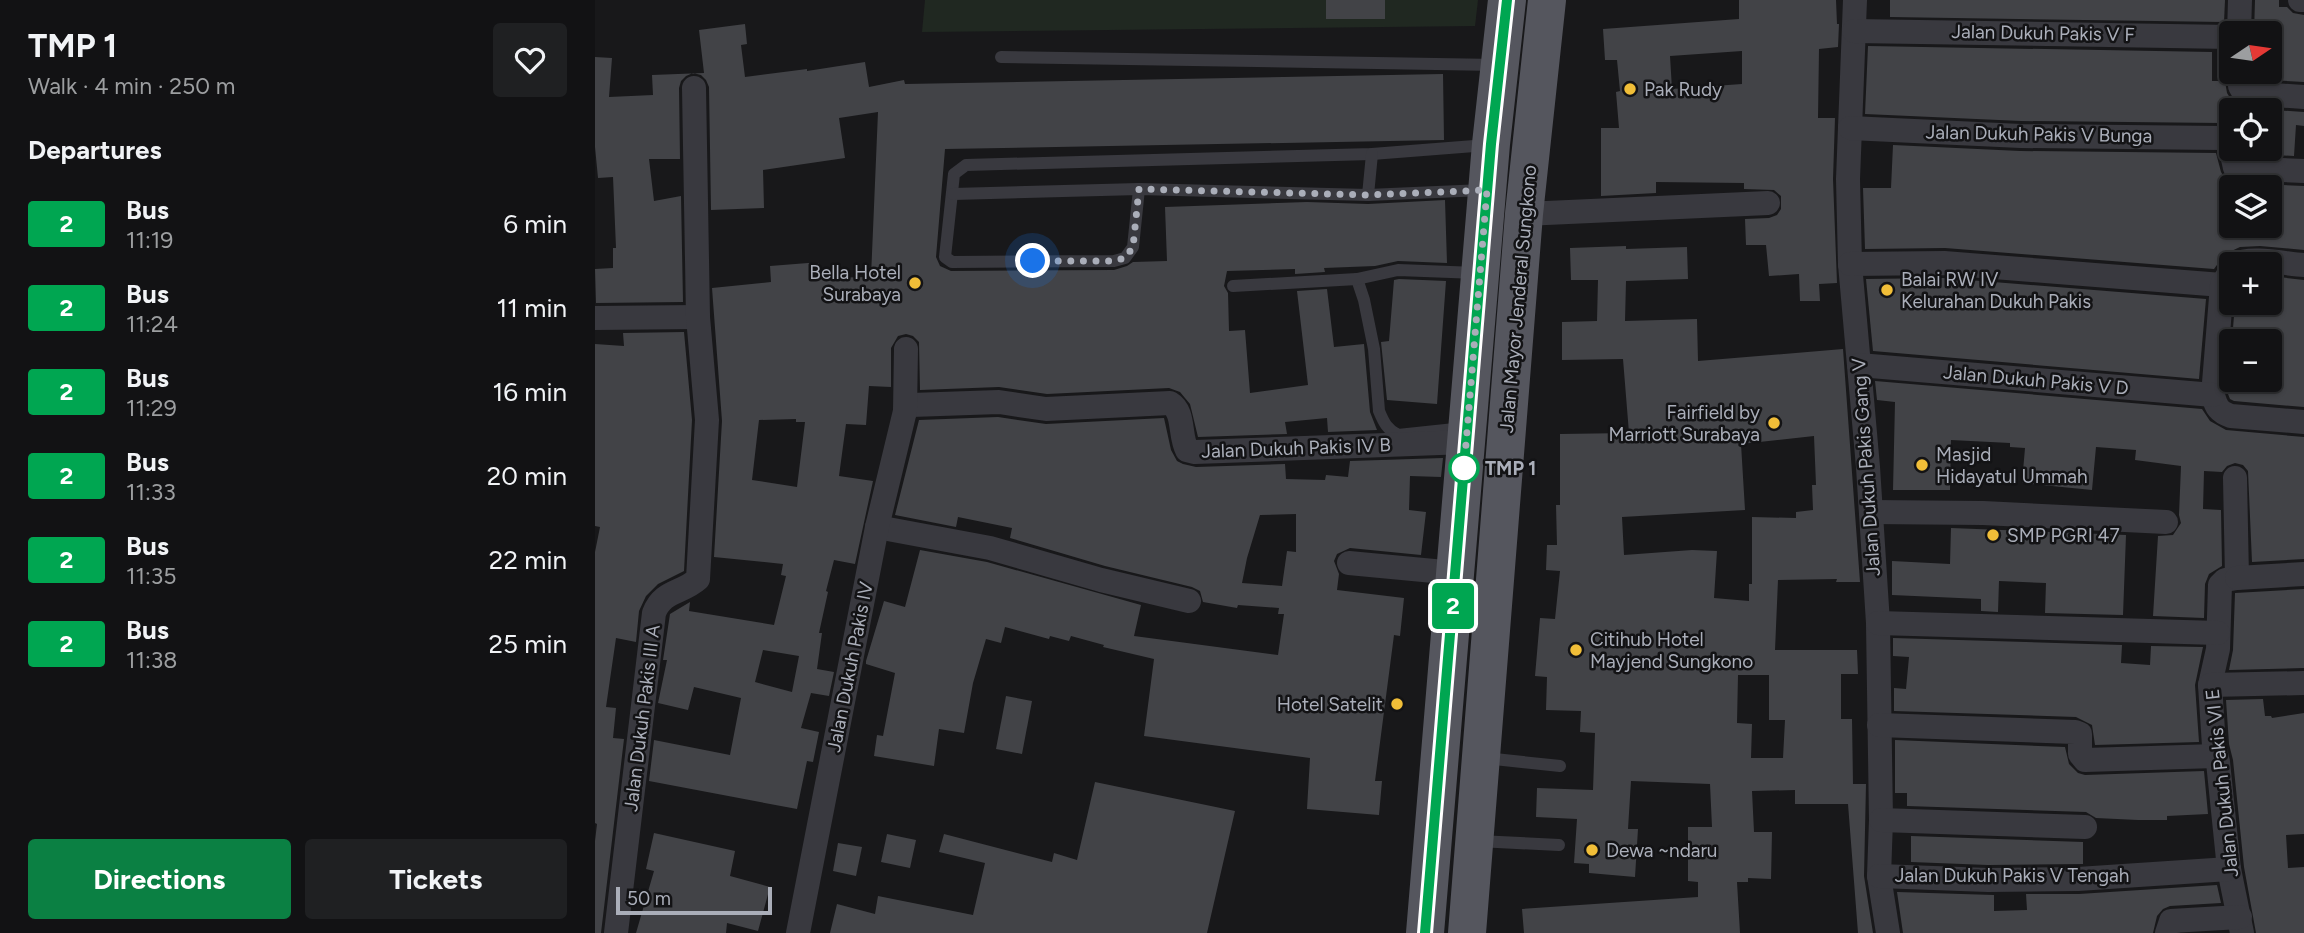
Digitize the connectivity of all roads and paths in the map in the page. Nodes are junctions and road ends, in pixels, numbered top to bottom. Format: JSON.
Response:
{"nodes":[{"id":1,"x":1507,"y":0,"type":"edge"},
{"id":2,"x":1547,"y":0,"type":"edge"},
{"id":3,"x":1855,"y":0,"type":"edge"},
{"id":4,"x":2240,"y":0,"type":"edge"},
{"id":5,"x":2239,"y":21,"type":"edge"},
{"id":6,"x":1854,"y":30,"type":"junction"},
{"id":7,"x":2219,"y":37,"type":"edge"},
{"id":8,"x":1001,"y":57,"type":"dead end"},
{"id":9,"x":1501,"y":65,"type":"junction"},
{"id":10,"x":2250,"y":84,"type":"edge"},
{"id":11,"x":694,"y":88,"type":"dead end"},
{"id":12,"x":2304,"y":97,"type":"edge"},
{"id":13,"x":1850,"y":128,"type":"junction"},
{"id":14,"x":1491,"y":144,"type":"junction"},
{"id":15,"x":1372,"y":154,"type":"junction"},
{"id":16,"x":2304,"y":172,"type":"edge"},
{"id":17,"x":1139,"y":189,"type":"junction"},
{"id":18,"x":953,"y":194,"type":"junction"},
{"id":19,"x":1368,"y":195,"type":"junction"},
{"id":20,"x":1768,"y":203,"type":"dead end"},
{"id":21,"x":1486,"y":208,"type":"junction"},
{"id":22,"x":1524,"y":217,"type":"junction"},
{"id":23,"x":1850,"y":264,"type":"junction"},
{"id":24,"x":2304,"y":265,"type":"edge"},
{"id":25,"x":2282,"y":267,"type":"edge"},
{"id":26,"x":2219,"y":270,"type":"edge"},
{"id":27,"x":1481,"y":274,"type":"junction"},
{"id":28,"x":1357,"y":279,"type":"junction"},
{"id":29,"x":1233,"y":286,"type":"dead end"},
{"id":30,"x":2227,"y":315,"type":"edge"},
{"id":31,"x":698,"y":317,"type":"junction"},
{"id":32,"x":595,"y":318,"type":"edge"},
{"id":33,"x":906,"y":349,"type":"dead end"},
{"id":34,"x":1859,"y":365,"type":"junction"},
{"id":35,"x":2217,"y":403,"type":"junction"},
{"id":36,"x":908,"y":408,"type":"junction"},
{"id":37,"x":2304,"y":422,"type":"edge"},
{"id":38,"x":1467,"y":435,"type":"junction"},
{"id":39,"x":2235,"y":478,"type":"dead end"},
{"id":40,"x":1871,"y":512,"type":"junction"},
{"id":41,"x":2166,"y":522,"type":"dead end"},
{"id":42,"x":877,"y":527,"type":"junction"},
{"id":43,"x":1349,"y":563,"type":"dead end"},
{"id":44,"x":1455,"y":573,"type":"junction"},
{"id":45,"x":2304,"y":574,"type":"edge"},
{"id":46,"x":2237,"y":578,"type":"junction"},
{"id":47,"x":1189,"y":601,"type":"dead end"},
{"id":48,"x":1878,"y":623,"type":"junction"},
{"id":49,"x":2218,"y":634,"type":"junction"},
{"id":50,"x":2304,"y":683,"type":"edge"},
{"id":51,"x":2210,"y":685,"type":"junction"},
{"id":52,"x":1879,"y":725,"type":"junction"},
{"id":53,"x":2216,"y":756,"type":"junction"},
{"id":54,"x":1481,"y":758,"type":"junction"},
{"id":55,"x":1560,"y":766,"type":"dead end"},
{"id":56,"x":1881,"y":820,"type":"junction"},
{"id":57,"x":2085,"y":827,"type":"dead end"},
{"id":58,"x":1474,"y":840,"type":"junction"},
{"id":59,"x":1559,"y":845,"type":"dead end"},
{"id":60,"x":2229,"y":869,"type":"junction"},
{"id":61,"x":1878,"y":876,"type":"junction"},
{"id":62,"x":2241,"y":925,"type":"edge"},
{"id":63,"x":616,"y":933,"type":"edge"},
{"id":64,"x":799,"y":933,"type":"edge"},
{"id":65,"x":1425,"y":933,"type":"edge"},
{"id":66,"x":1467,"y":933,"type":"edge"},
{"id":67,"x":1888,"y":933,"type":"edge"},
{"id":68,"x":2168,"y":933,"type":"edge"}],
"edges":[{"from":1,"to":9,"type":"main road","name":"Jalan Mayor Jenderal Sungkono"},
{"from":2,"to":22,"type":"main road","name":"Jalan Mayor Jenderal Sungkono"},
{"from":3,"to":6,"type":"street","name":"Jalan Dukuh Pakis Gang V"},
{"from":4,"to":5,"type":"street"},
{"from":6,"to":7,"type":"street","name":"Jalan Dukuh Pakis V F"},
{"from":6,"to":13,"type":"street","name":"Jalan Dukuh Pakis Gang V"},
{"from":8,"to":9,"type":"lane"},
{"from":9,"to":14,"type":"main road","name":"Jalan Mayor Jenderal Sungkono"},
{"from":10,"to":12,"type":"street"},
{"from":11,"to":31,"type":"street"},
{"from":13,"to":16,"type":"street","name":"Jalan Dukuh Pakis V Bunga"},
{"from":13,"to":23,"type":"street","name":"Jalan Dukuh Pakis Gang V"},
{"from":14,"to":15,"type":"lane"},
{"from":14,"to":21,"type":"main road","name":"Jalan Mayor Jenderal Sungkono"},
{"from":15,"to":18,"type":"lane"},
{"from":15,"to":19,"type":"lane"},
{"from":17,"to":18,"type":"lane"},
{"from":17,"to":18,"type":"lane"},
{"from":17,"to":19,"type":"lane"},
{"from":19,"to":21,"type":"lane"},
{"from":20,"to":22,"type":"street"},
{"from":21,"to":22,"type":"main road"},
{"from":21,"to":27,"type":"main road","name":"Jalan Mayor Jenderal Sungkono"},
{"from":22,"to":54,"type":"main road","name":"Jalan Mayor Jenderal Sungkono"},
{"from":23,"to":26,"type":"street"},
{"from":23,"to":34,"type":"street","name":"Jalan Dukuh Pakis Gang V"},
{"from":24,"to":25,"type":"street"},
{"from":27,"to":28,"type":"lane"},
{"from":27,"to":38,"type":"main road","name":"Jalan Mayor Jenderal Sungkono"},
{"from":28,"to":29,"type":"lane"},
{"from":28,"to":38,"type":"lane"},
{"from":30,"to":35,"type":"street"},
{"from":31,"to":32,"type":"street"},
{"from":31,"to":63,"type":"street","name":"Jalan Dukuh Pakis III A"},
{"from":33,"to":36,"type":"street","name":"Jalan Dukuh Pakis IV"},
{"from":34,"to":35,"type":"street","name":"Jalan Dukuh Pakis V D"},
{"from":34,"to":40,"type":"street","name":"Jalan Dukuh Pakis Gang V"},
{"from":35,"to":37,"type":"street","name":"Jalan Dukuh Pakis V D"},
{"from":36,"to":38,"type":"street","name":"Jalan Dukuh Pakis IV B"},
{"from":36,"to":42,"type":"street","name":"Jalan Dukuh Pakis IV"},
{"from":38,"to":44,"type":"main road","name":"Jalan Mayor Jenderal Sungkono"},
{"from":39,"to":46,"type":"street"},
{"from":40,"to":41,"type":"street"},
{"from":40,"to":48,"type":"street","name":"Jalan Dukuh Pakis Gang V"},
{"from":42,"to":47,"type":"street"},
{"from":42,"to":64,"type":"street","name":"Jalan Dukuh Pakis IV"},
{"from":43,"to":44,"type":"street"},
{"from":44,"to":65,"type":"main road","name":"Jalan Mayor Jenderal Sungkono"},
{"from":45,"to":46,"type":"street"},
{"from":46,"to":49,"type":"street","name":"Jalan Dukuh Pakis VI E"},
{"from":48,"to":49,"type":"street"},
{"from":48,"to":52,"type":"street","name":"Jalan Dukuh Pakis Gang V"},
{"from":49,"to":51,"type":"street","name":"Jalan Dukuh Pakis VI E"},
{"from":50,"to":51,"type":"street"},
{"from":51,"to":53,"type":"street","name":"Jalan Dukuh Pakis VI E"},
{"from":52,"to":53,"type":"street"},
{"from":52,"to":56,"type":"street","name":"Jalan Dukuh Pakis Gang V"},
{"from":53,"to":60,"type":"street","name":"Jalan Dukuh Pakis VI E"},
{"from":54,"to":55,"type":"lane"},
{"from":54,"to":58,"type":"main road","name":"Jalan Mayor Jenderal Sungkono"},
{"from":56,"to":57,"type":"street"},
{"from":56,"to":61,"type":"street","name":"Jalan Dukuh Pakis Gang V"},
{"from":58,"to":59,"type":"lane"},
{"from":58,"to":66,"type":"main road","name":"Jalan Mayor Jenderal Sungkono"},
{"from":60,"to":61,"type":"street","name":"Jalan Dukuh Pakis V Tengah"},
{"from":60,"to":62,"type":"street","name":"Jalan Dukuh Pakis VI E"},
{"from":61,"to":67,"type":"street","name":"Jalan Dukuh Pakis Gang V"},
{"from":62,"to":68,"type":"street"}]}
